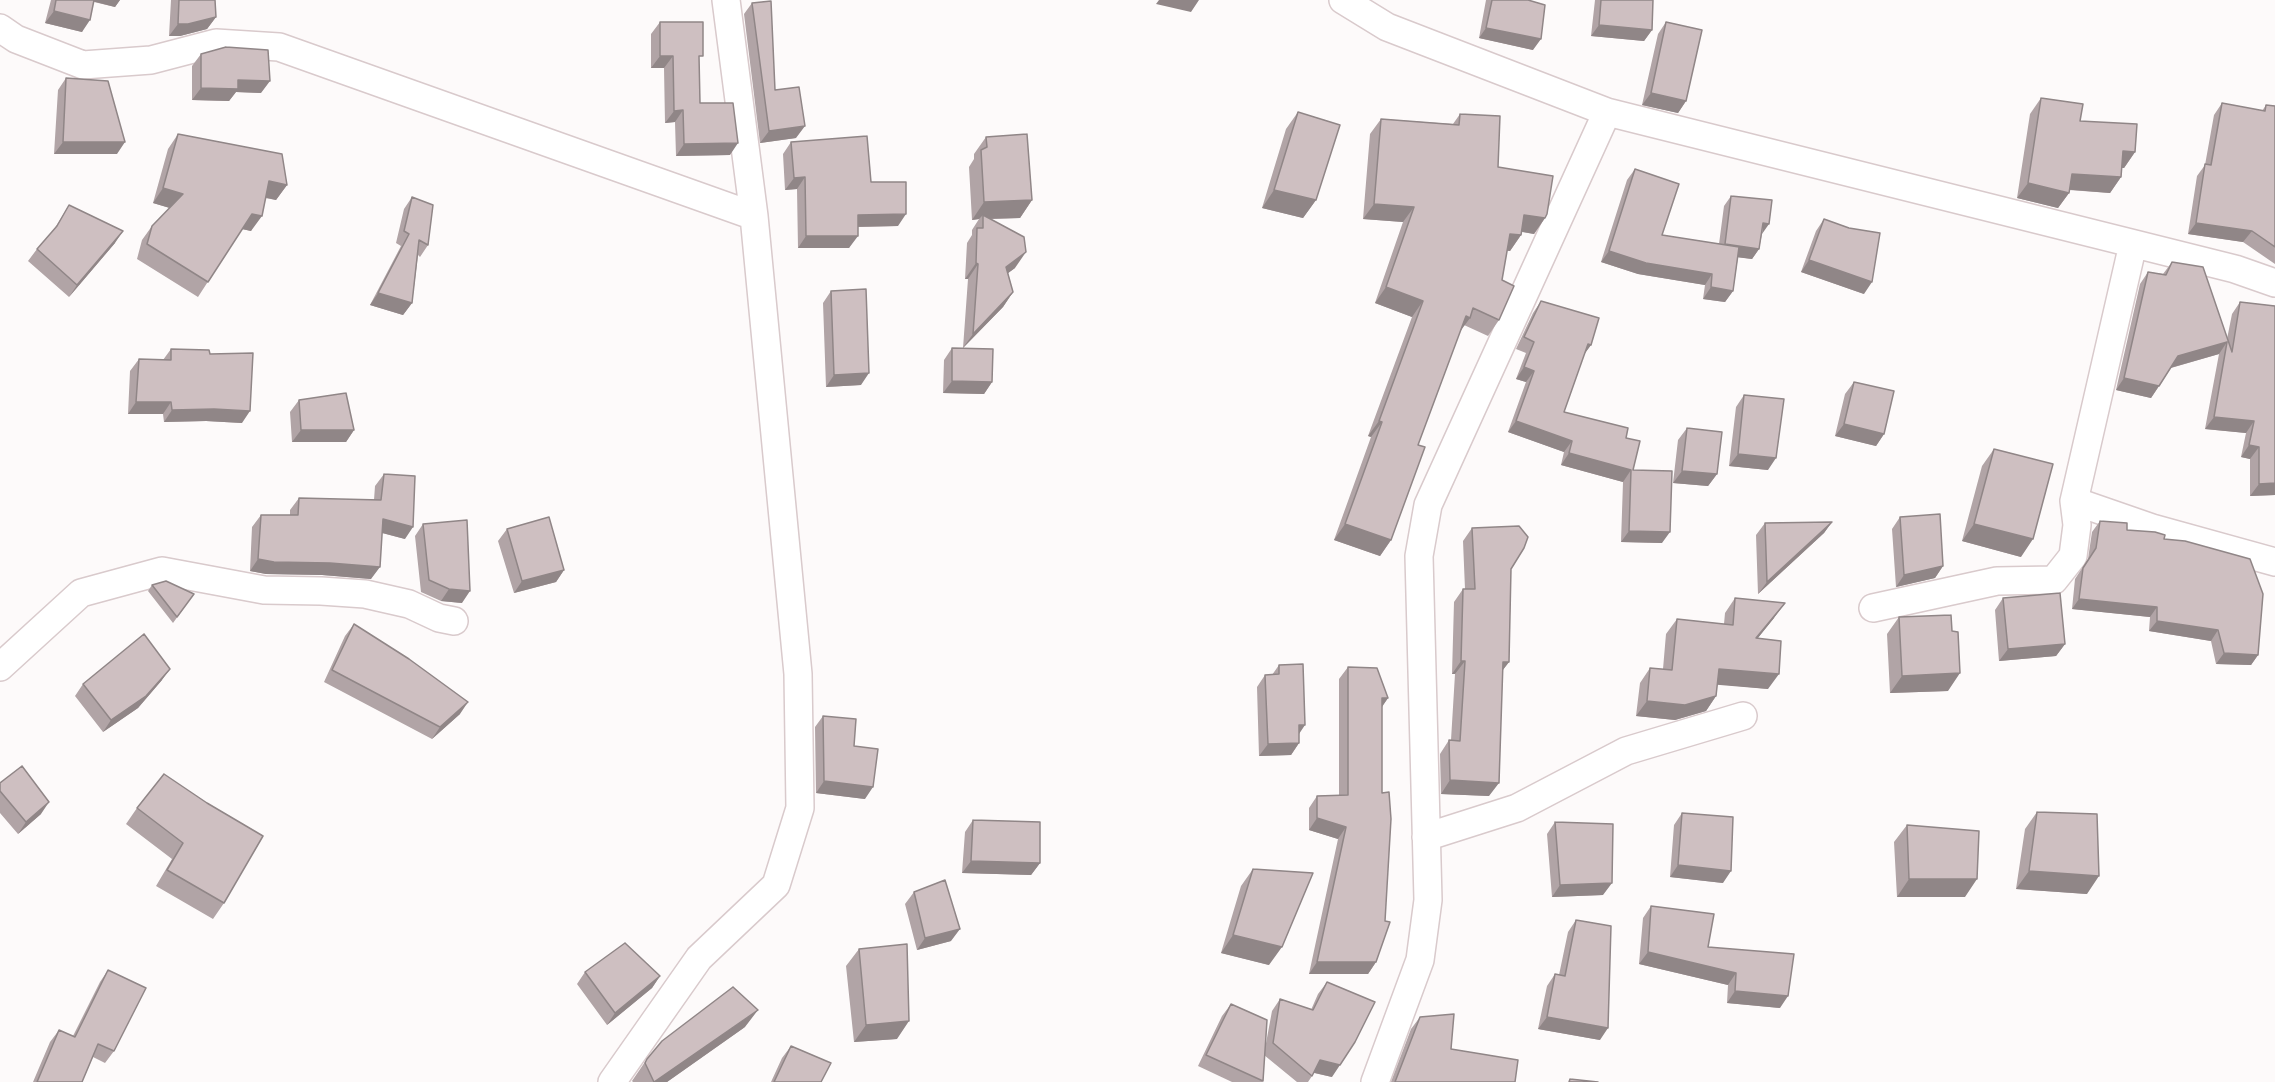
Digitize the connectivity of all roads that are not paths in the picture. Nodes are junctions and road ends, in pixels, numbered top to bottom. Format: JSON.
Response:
{"nodes":[{"id":1,"x":726,"y":0,"type":"edge"},
{"id":2,"x":1343,"y":0,"type":"edge"},
{"id":3,"x":0,"y":28,"type":"edge"},
{"id":4,"x":1607,"y":112,"type":"junction"},
{"id":5,"x":754,"y":216,"type":"junction"},
{"id":6,"x":2133,"y":244,"type":"junction"},
{"id":7,"x":2275,"y":283,"type":"edge"},
{"id":8,"x":2074,"y":501,"type":"junction"},
{"id":9,"x":2275,"y":562,"type":"edge"},
{"id":10,"x":1873,"y":608,"type":"dead end"},
{"id":11,"x":454,"y":621,"type":"dead end"},
{"id":12,"x":0,"y":667,"type":"edge"},
{"id":13,"x":1743,"y":716,"type":"dead end"},
{"id":14,"x":1426,"y":837,"type":"junction"},
{"id":15,"x":612,"y":1082,"type":"edge"},
{"id":16,"x":1375,"y":1082,"type":"edge"}],
"edges":[{"from":1,"to":5,"type":"street"},
{"from":2,"to":4,"type":"street"},
{"from":3,"to":5,"type":"street"},
{"from":4,"to":6,"type":"street"},
{"from":4,"to":14,"type":"street"},
{"from":5,"to":15,"type":"street"},
{"from":6,"to":7,"type":"street"},
{"from":6,"to":8,"type":"street"},
{"from":8,"to":9,"type":"street"},
{"from":8,"to":10,"type":"street"},
{"from":11,"to":12,"type":"street"},
{"from":13,"to":14,"type":"street"},
{"from":14,"to":16,"type":"street"}]}
